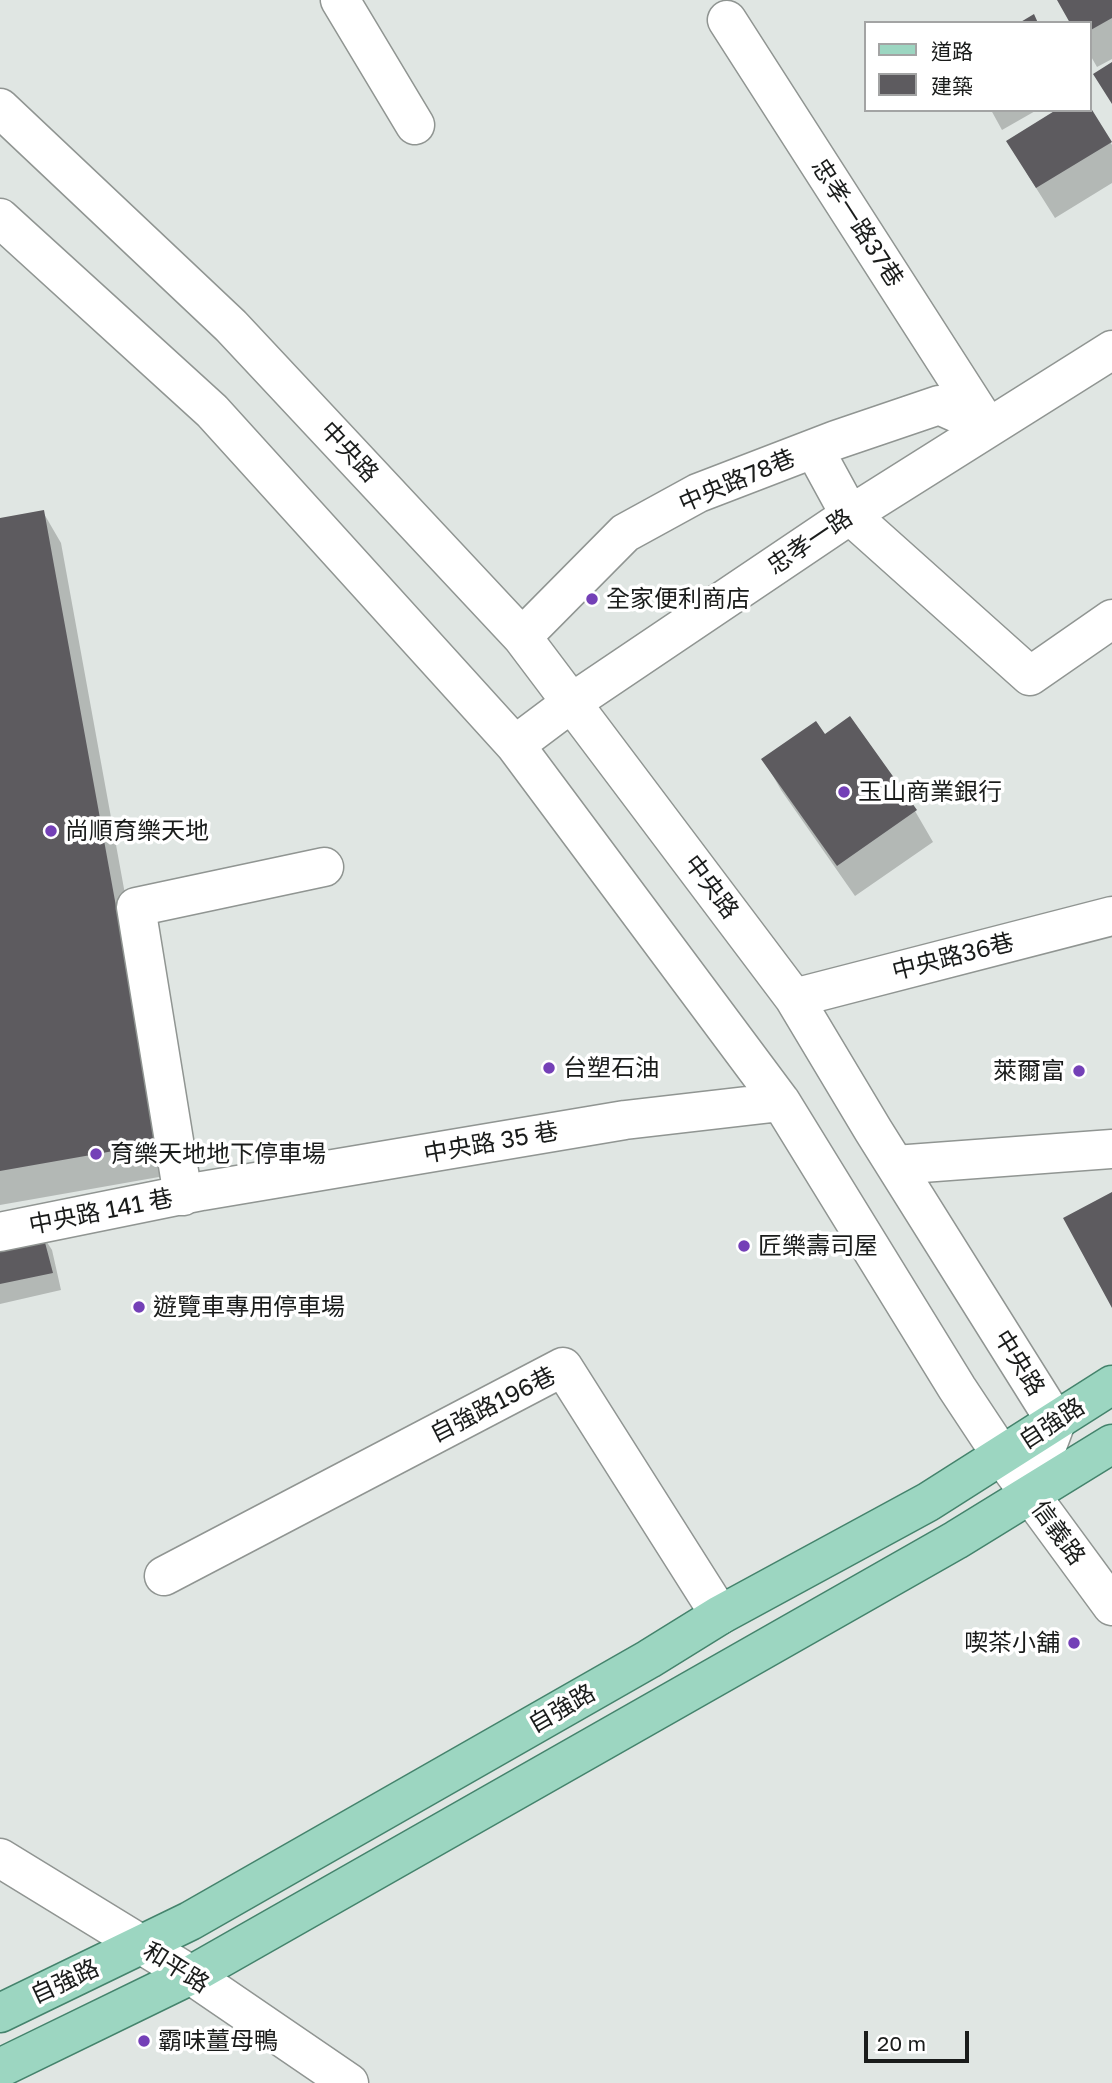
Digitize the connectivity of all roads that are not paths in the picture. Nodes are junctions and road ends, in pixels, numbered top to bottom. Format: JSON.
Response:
{"nodes":[{"id":1,"x":340,"y":0,"type":"edge"},
{"id":2,"x":727,"y":20,"type":"dead end"},
{"id":3,"x":0,"y":108,"type":"edge"},
{"id":4,"x":415,"y":125,"type":"dead end"},
{"id":5,"x":0,"y":218,"type":"edge"},
{"id":6,"x":1112,"y":350,"type":"edge"},
{"id":7,"x":988,"y":427,"type":"junction"},
{"id":8,"x":814,"y":449,"type":"junction"},
{"id":9,"x":850,"y":515,"type":"junction"},
{"id":10,"x":1112,"y":619,"type":"edge"},
{"id":11,"x":522,"y":637,"type":"junction"},
{"id":12,"x":571,"y":703,"type":"junction"},
{"id":13,"x":515,"y":745,"type":"junction"},
{"id":14,"x":324,"y":867,"type":"dead end"},
{"id":15,"x":1112,"y":916,"type":"edge"},
{"id":16,"x":794,"y":998,"type":"junction"},
{"id":17,"x":780,"y":1101,"type":"junction"},
{"id":18,"x":1112,"y":1149,"type":"edge"},
{"id":19,"x":895,"y":1165,"type":"junction"},
{"id":20,"x":193,"y":1194,"type":"junction"},
{"id":21,"x":0,"y":1232,"type":"edge"},
{"id":22,"x":1112,"y":1385,"type":"edge"},
{"id":23,"x":1056,"y":1422,"type":"junction"},
{"id":24,"x":1112,"y":1444,"type":"edge"},
{"id":25,"x":1002,"y":1455,"type":"junction"},
{"id":26,"x":1029,"y":1493,"type":"junction"},
{"id":27,"x":163,"y":1576,"type":"dead end"},
{"id":28,"x":1112,"y":1606,"type":"edge"},
{"id":29,"x":720,"y":1615,"type":"junction"},
{"id":30,"x":649,"y":1659,"type":"junction"},
{"id":31,"x":674,"y":1699,"type":"junction"},
{"id":32,"x":0,"y":1858,"type":"edge"},
{"id":33,"x":142,"y":1946,"type":"junction"},
{"id":34,"x":191,"y":1975,"type":"junction"},
{"id":35,"x":0,"y":2013,"type":"edge"},
{"id":36,"x":0,"y":2068,"type":"edge"},
{"id":37,"x":349,"y":2083,"type":"edge"}],
"edges":[{"from":1,"to":4,"type":"street"},
{"from":2,"to":7,"type":"street","name":"忠孝一路37巷"},
{"from":3,"to":11,"type":"street","name":"中央路"},
{"from":5,"to":13,"type":"street"},
{"from":6,"to":7,"type":"street","name":"忠孝一路"},
{"from":7,"to":8,"type":"street","name":"中央路78巷"},
{"from":7,"to":9,"type":"street","name":"忠孝一路"},
{"from":8,"to":9,"type":"street"},
{"from":8,"to":11,"type":"street","name":"中央路78巷"},
{"from":9,"to":10,"type":"street"},
{"from":9,"to":12,"type":"street","name":"忠孝一路"},
{"from":11,"to":12,"type":"street","name":"中央路"},
{"from":12,"to":13,"type":"street","name":"忠孝一路"},
{"from":12,"to":16,"type":"street","name":"中央路"},
{"from":13,"to":17,"type":"street"},
{"from":14,"to":20,"type":"street"},
{"from":15,"to":16,"type":"street","name":"中央路36巷"},
{"from":16,"to":19,"type":"street","name":"中央路"},
{"from":17,"to":20,"type":"street","name":"中央路 35 巷"},
{"from":17,"to":25,"type":"street"},
{"from":18,"to":19,"type":"street"},
{"from":19,"to":23,"type":"street","name":"中央路"},
{"from":20,"to":21,"type":"street","name":"中央路 141 巷"},
{"from":22,"to":23,"type":"main road","name":"自強路"},
{"from":23,"to":25,"type":"main road","name":"自強路"},
{"from":23,"to":26,"type":"street","name":"中央路"},
{"from":24,"to":26,"type":"main road","name":"自強路"},
{"from":25,"to":26,"type":"street"},
{"from":25,"to":29,"type":"main road","name":"自強路"},
{"from":26,"to":28,"type":"street","name":"信義路"},
{"from":26,"to":31,"type":"main road","name":"自強路"},
{"from":27,"to":29,"type":"street","name":"自強路196巷"},
{"from":29,"to":30,"type":"main road","name":"自強路"},
{"from":30,"to":31,"type":"main road"},
{"from":30,"to":33,"type":"main road","name":"自強路"},
{"from":31,"to":34,"type":"main road","name":"自強路"},
{"from":32,"to":33,"type":"street","name":"和平路"},
{"from":33,"to":34,"type":"street","name":"和平路"},
{"from":33,"to":35,"type":"main road","name":"自強路"},
{"from":34,"to":36,"type":"main road","name":"自強路"},
{"from":34,"to":37,"type":"street","name":"和平路"}]}
